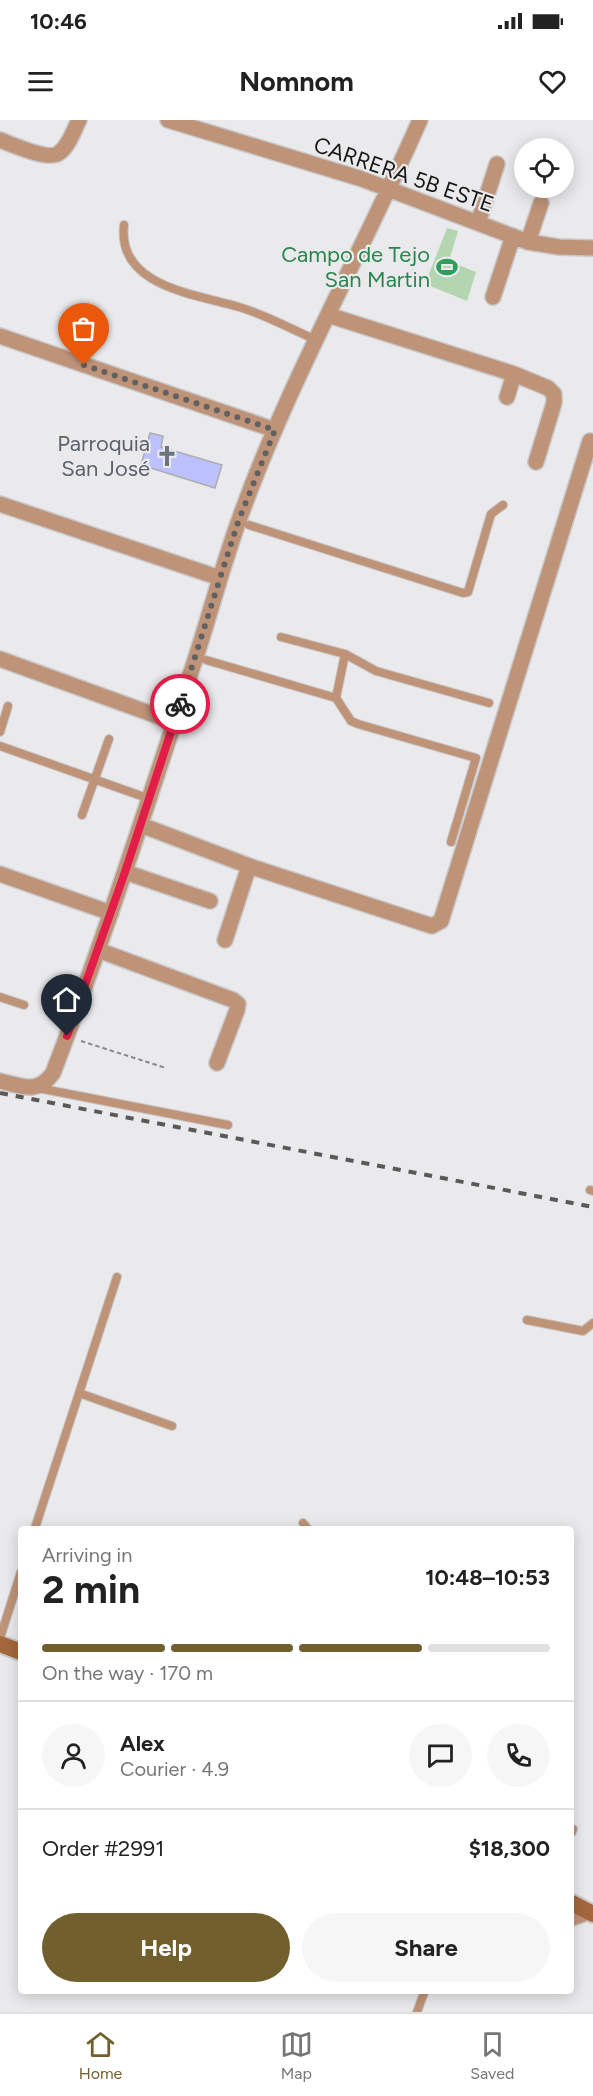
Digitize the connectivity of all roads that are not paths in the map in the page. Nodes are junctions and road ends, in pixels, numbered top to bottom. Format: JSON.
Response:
{"nodes":[{"id":1,"x":79,"y":120,"type":"edge"},
{"id":2,"x":168,"y":120,"type":"edge"},
{"id":3,"x":420,"y":120,"type":"edge"},
{"id":4,"x":0,"y":140,"type":"edge"},
{"id":5,"x":497,"y":164,"type":"dead end"},
{"id":6,"x":389,"y":190,"type":"junction"},
{"id":7,"x":541,"y":203,"type":"dead end"},
{"id":8,"x":478,"y":223,"type":"junction"},
{"id":9,"x":124,"y":225,"type":"dead end"},
{"id":10,"x":513,"y":236,"type":"junction"},
{"id":11,"x":528,"y":242,"type":"junction"},
{"id":12,"x":593,"y":248,"type":"edge"},
{"id":13,"x":493,"y":297,"type":"dead end"},
{"id":14,"x":328,"y":315,"type":"junction"},
{"id":15,"x":0,"y":336,"type":"edge"},
{"id":16,"x":316,"y":340,"type":"junction"},
{"id":17,"x":514,"y":374,"type":"junction"},
{"id":18,"x":507,"y":397,"type":"dead end"},
{"id":19,"x":275,"y":430,"type":"junction"},
{"id":20,"x":590,"y":441,"type":"dead end"},
{"id":21,"x":536,"y":462,"type":"dead end"},
{"id":22,"x":0,"y":504,"type":"edge"},
{"id":23,"x":503,"y":505,"type":"dead end"},
{"id":24,"x":244,"y":523,"type":"junction"},
{"id":25,"x":220,"y":578,"type":"junction"},
{"id":26,"x":281,"y":637,"type":"dead end"},
{"id":27,"x":345,"y":654,"type":"junction"},
{"id":28,"x":0,"y":659,"type":"edge"},
{"id":29,"x":201,"y":659,"type":"junction"},
{"id":30,"x":336,"y":698,"type":"junction"},
{"id":31,"x":489,"y":703,"type":"dead end"},
{"id":32,"x":8,"y":706,"type":"dead end"},
{"id":33,"x":174,"y":722,"type":"junction"},
{"id":34,"x":0,"y":732,"type":"edge"},
{"id":35,"x":110,"y":739,"type":"dead end"},
{"id":36,"x":0,"y":746,"type":"edge"},
{"id":37,"x":96,"y":780,"type":"junction"},
{"id":38,"x":150,"y":799,"type":"junction"},
{"id":39,"x":82,"y":814,"type":"dead end"},
{"id":40,"x":141,"y":825,"type":"junction"},
{"id":41,"x":451,"y":842,"type":"dead end"},
{"id":42,"x":249,"y":866,"type":"junction"},
{"id":43,"x":125,"y":872,"type":"junction"},
{"id":44,"x":0,"y":874,"type":"edge"},
{"id":45,"x":210,"y":902,"type":"dead end"},
{"id":46,"x":111,"y":913,"type":"junction"},
{"id":47,"x":225,"y":940,"type":"dead end"},
{"id":48,"x":98,"y":950,"type":"junction"},
{"id":49,"x":0,"y":997,"type":"edge"},
{"id":50,"x":24,"y":1005,"type":"dead end"},
{"id":51,"x":217,"y":1063,"type":"dead end"},
{"id":52,"x":0,"y":1081,"type":"edge"},
{"id":53,"x":37,"y":1088,"type":"junction"},
{"id":54,"x":228,"y":1125,"type":"dead end"},
{"id":55,"x":117,"y":1277,"type":"dead end"},
{"id":56,"x":526,"y":1320,"type":"dead end"},
{"id":57,"x":593,"y":1323,"type":"edge"},
{"id":58,"x":79,"y":1393,"type":"junction"},
{"id":59,"x":172,"y":1425,"type":"dead end"},
{"id":60,"x":36,"y":1526,"type":"edge"},
{"id":61,"x":18,"y":1581,"type":"edge"},
{"id":62,"x":0,"y":1638,"type":"edge"},
{"id":63,"x":0,"y":1644,"type":"edge"},
{"id":64,"x":18,"y":1651,"type":"edge"},
{"id":65,"x":574,"y":1905,"type":"edge"},
{"id":66,"x":591,"y":1913,"type":"edge"},
{"id":67,"x":574,"y":1917,"type":"edge"},
{"id":68,"x":423,"y":1994,"type":"edge"},
{"id":69,"x":417,"y":2012,"type":"edge"}],
"edges":[{"from":1,"to":4,"type":"street"},
{"from":2,"to":6,"type":"street","name":"CARRERA 5B ESTE"},
{"from":3,"to":6,"type":"street"},
{"from":5,"to":8,"type":"street"},
{"from":6,"to":8,"type":"street","name":"CARRERA 5B ESTE"},
{"from":6,"to":14,"type":"street"},
{"from":7,"to":11,"type":"street"},
{"from":8,"to":10,"type":"street","name":"CARRERA 5B ESTE"},
{"from":9,"to":16,"type":"lane"},
{"from":10,"to":11,"type":"street","name":"CARRERA 5B ESTE"},
{"from":10,"to":13,"type":"street"},
{"from":11,"to":12,"type":"street","name":"CARRERA 5B ESTE"},
{"from":14,"to":16,"type":"street"},
{"from":14,"to":17,"type":"street"},
{"from":15,"to":19,"type":"street"},
{"from":16,"to":19,"type":"street"},
{"from":17,"to":18,"type":"street"},
{"from":17,"to":21,"type":"street"},
{"from":19,"to":24,"type":"street"},
{"from":20,"to":42,"type":"street"},
{"from":22,"to":25,"type":"street"},
{"from":23,"to":24,"type":"lane"},
{"from":24,"to":25,"type":"street"},
{"from":25,"to":29,"type":"street"},
{"from":26,"to":27,"type":"lane"},
{"from":27,"to":30,"type":"lane"},
{"from":27,"to":31,"type":"lane"},
{"from":28,"to":33,"type":"street"},
{"from":29,"to":30,"type":"lane"},
{"from":29,"to":33,"type":"street"},
{"from":30,"to":41,"type":"lane"},
{"from":32,"to":34,"type":"lane"},
{"from":33,"to":38,"type":"street"},
{"from":35,"to":37,"type":"lane"},
{"from":36,"to":37,"type":"lane"},
{"from":37,"to":38,"type":"lane"},
{"from":37,"to":39,"type":"lane"},
{"from":38,"to":40,"type":"street"},
{"from":40,"to":42,"type":"street"},
{"from":40,"to":43,"type":"street"},
{"from":42,"to":47,"type":"street"},
{"from":43,"to":45,"type":"street"},
{"from":43,"to":46,"type":"street"},
{"from":44,"to":46,"type":"street"},
{"from":46,"to":48,"type":"street"},
{"from":48,"to":51,"type":"street"},
{"from":48,"to":53,"type":"street"},
{"from":49,"to":50,"type":"lane"},
{"from":52,"to":53,"type":"street"},
{"from":53,"to":54,"type":"lane"},
{"from":55,"to":58,"type":"lane"},
{"from":56,"to":57,"type":"lane"},
{"from":58,"to":59,"type":"lane"},
{"from":58,"to":60,"type":"lane"},
{"from":61,"to":62,"type":"lane"},
{"from":63,"to":64,"type":"main road"},
{"from":65,"to":66,"type":"main road"},
{"from":66,"to":67,"type":"street"},
{"from":68,"to":69,"type":"lane"}]}
